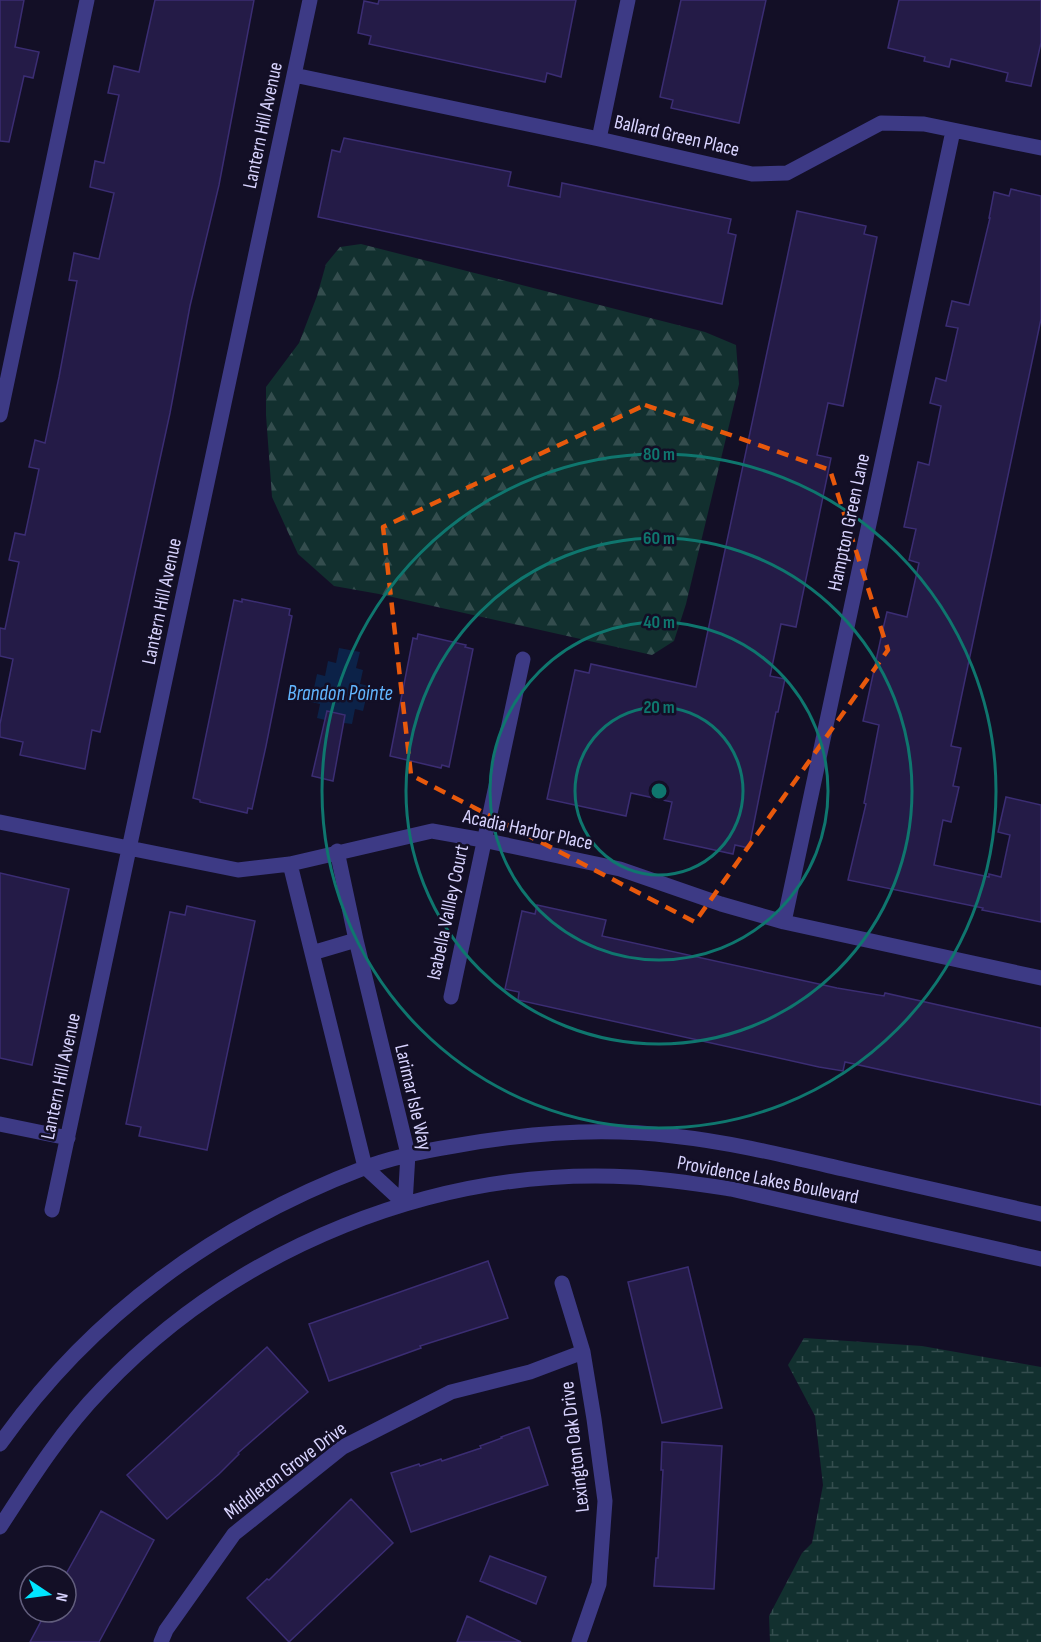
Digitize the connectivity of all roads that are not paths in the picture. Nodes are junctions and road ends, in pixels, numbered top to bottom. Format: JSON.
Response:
{"nodes":[{"id":1,"x":87,"y":0,"type":"edge"},
{"id":2,"x":310,"y":0,"type":"edge"},
{"id":3,"x":628,"y":0,"type":"edge"},
{"id":4,"x":294,"y":75,"type":"junction"},
{"id":5,"x":953,"y":131,"type":"junction"},
{"id":6,"x":599,"y":139,"type":"junction"},
{"id":7,"x":1041,"y":148,"type":"edge"},
{"id":8,"x":0,"y":415,"type":"edge"},
{"id":9,"x":523,"y":659,"type":"dead end"},
{"id":10,"x":0,"y":822,"type":"edge"},
{"id":11,"x":483,"y":840,"type":"junction"},
{"id":12,"x":130,"y":850,"type":"junction"},
{"id":13,"x":337,"y":851,"type":"junction"},
{"id":14,"x":290,"y":864,"type":"junction"},
{"id":15,"x":784,"y":922,"type":"junction"},
{"id":16,"x":356,"y":940,"type":"junction"},
{"id":17,"x":312,"y":953,"type":"junction"},
{"id":18,"x":1041,"y":978,"type":"edge"},
{"id":19,"x":451,"y":997,"type":"dead end"},
{"id":20,"x":0,"y":1124,"type":"edge"},
{"id":21,"x":68,"y":1137,"type":"junction"},
{"id":22,"x":408,"y":1154,"type":"junction"},
{"id":23,"x":364,"y":1167,"type":"junction"},
{"id":24,"x":405,"y":1204,"type":"junction"},
{"id":25,"x":52,"y":1210,"type":"dead end"},
{"id":26,"x":1041,"y":1214,"type":"edge"},
{"id":27,"x":1041,"y":1259,"type":"edge"},
{"id":28,"x":562,"y":1283,"type":"dead end"},
{"id":29,"x":583,"y":1352,"type":"junction"},
{"id":30,"x":0,"y":1444,"type":"edge"},
{"id":31,"x":0,"y":1527,"type":"edge"},
{"id":32,"x":160,"y":1642,"type":"edge"},
{"id":33,"x":579,"y":1642,"type":"edge"}],
"edges":[{"from":1,"to":8,"type":"street"},
{"from":2,"to":4,"type":"street","name":"Lantern Hill Avenue"},
{"from":3,"to":6,"type":"street"},
{"from":4,"to":6,"type":"street","name":"Ballard Green Place"},
{"from":4,"to":12,"type":"street","name":"Lantern Hill Avenue"},
{"from":5,"to":6,"type":"street","name":"Ballard Green Place"},
{"from":5,"to":7,"type":"street","name":"Ballard Green Place"},
{"from":5,"to":15,"type":"street","name":"Hampton Green Lane"},
{"from":9,"to":11,"type":"street","name":"Isabella Vallley Court"},
{"from":10,"to":12,"type":"street","name":"Acadia Harbor Place"},
{"from":11,"to":13,"type":"street","name":"Acadia Harbor Place"},
{"from":11,"to":15,"type":"street","name":"Acadia Harbor Place"},
{"from":11,"to":19,"type":"street","name":"Isabella Vallley Court"},
{"from":12,"to":14,"type":"street","name":"Acadia Harbor Place"},
{"from":12,"to":21,"type":"street","name":"Lantern Hill Avenue"},
{"from":13,"to":14,"type":"street","name":"Acadia Harbor Place"},
{"from":13,"to":16,"type":"street","name":"Larimar Isle Way"},
{"from":14,"to":17,"type":"street"},
{"from":15,"to":18,"type":"street","name":"Acadia Harbor Place"},
{"from":16,"to":17,"type":"street"},
{"from":16,"to":22,"type":"street","name":"Larimar Isle Way"},
{"from":17,"to":23,"type":"street"},
{"from":20,"to":21,"type":"street"},
{"from":21,"to":25,"type":"street","name":"Lantern Hill Avenue"},
{"from":22,"to":23,"type":"street","name":"Providence Lakes Boulevard"},
{"from":22,"to":24,"type":"street","name":"Larimar Isle Way"},
{"from":22,"to":26,"type":"street","name":"Providence Lakes Boulevard"},
{"from":23,"to":24,"type":"street"},
{"from":23,"to":30,"type":"street","name":"Providence Lakes Boulevard"},
{"from":24,"to":27,"type":"street","name":"Providence Lakes Boulevard"},
{"from":24,"to":31,"type":"street","name":"Providence Lakes Boulevard"},
{"from":28,"to":29,"type":"street","name":"Lexington Oak Drive"},
{"from":29,"to":32,"type":"street","name":"Middleton Grove Drive"},
{"from":29,"to":33,"type":"street","name":"Lexington Oak Drive"}]}
